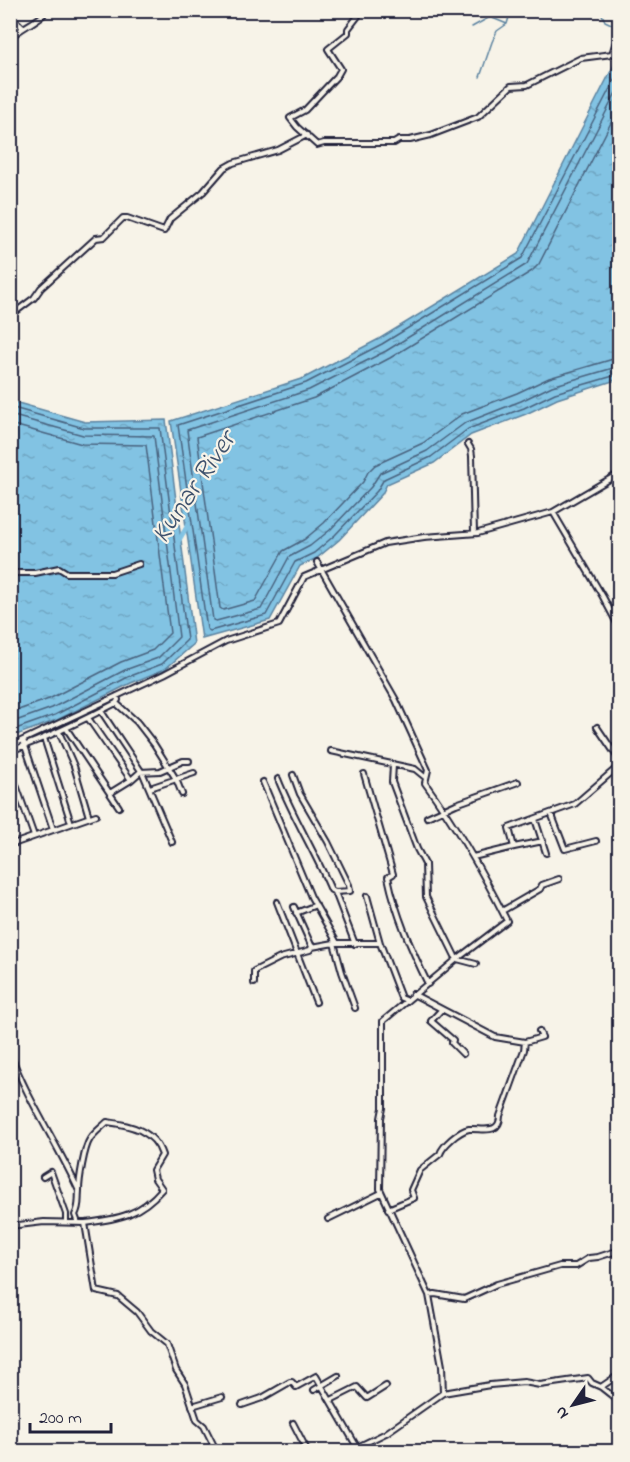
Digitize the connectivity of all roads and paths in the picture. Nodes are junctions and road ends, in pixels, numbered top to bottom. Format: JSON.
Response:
{"nodes":[{"id":1,"x":358,"y":10,"type":"edge"},
{"id":2,"x":10,"y":15,"type":"edge"},
{"id":3,"x":43,"y":15,"type":"dead end"},
{"id":4,"x":22,"y":27,"type":"junction"},
{"id":5,"x":619,"y":30,"type":"edge"},
{"id":6,"x":10,"y":38,"type":"edge"},
{"id":7,"x":307,"y":135,"type":"junction"},
{"id":8,"x":10,"y":316,"type":"edge"},
{"id":9,"x":468,"y":444,"type":"dead end"},
{"id":10,"x":620,"y":473,"type":"edge"},
{"id":11,"x":553,"y":512,"type":"junction"},
{"id":12,"x":474,"y":534,"type":"junction"},
{"id":13,"x":317,"y":562,"type":"dead end"},
{"id":14,"x":139,"y":564,"type":"dead end"},
{"id":15,"x":322,"y":570,"type":"junction"},
{"id":16,"x":10,"y":573,"type":"edge"},
{"id":17,"x":620,"y":629,"type":"edge"},
{"id":18,"x":117,"y":696,"type":"junction"},
{"id":19,"x":116,"y":702,"type":"junction"},
{"id":20,"x":101,"y":711,"type":"junction"},
{"id":21,"x":88,"y":718,"type":"junction"},
{"id":22,"x":597,"y":727,"type":"dead end"},
{"id":23,"x":66,"y":728,"type":"junction"},
{"id":24,"x":58,"y":732,"type":"junction"},
{"id":25,"x":44,"y":738,"type":"junction"},
{"id":26,"x":23,"y":740,"type":"junction"},
{"id":27,"x":10,"y":746,"type":"edge"},
{"id":28,"x":25,"y":746,"type":"junction"},
{"id":29,"x":10,"y":751,"type":"edge"},
{"id":30,"x":331,"y":752,"type":"dead end"},
{"id":31,"x":189,"y":761,"type":"dead end"},
{"id":32,"x":620,"y":763,"type":"edge"},
{"id":33,"x":393,"y":765,"type":"junction"},
{"id":34,"x":10,"y":768,"type":"edge"},
{"id":35,"x":168,"y":768,"type":"junction"},
{"id":36,"x":194,"y":773,"type":"dead end"},
{"id":37,"x":143,"y":774,"type":"junction"},
{"id":38,"x":364,"y":774,"type":"dead end"},
{"id":39,"x":293,"y":775,"type":"dead end"},
{"id":40,"x":426,"y":778,"type":"junction"},
{"id":41,"x":176,"y":779,"type":"junction"},
{"id":42,"x":278,"y":779,"type":"dead end"},
{"id":43,"x":131,"y":780,"type":"junction"},
{"id":44,"x":263,"y":782,"type":"dead end"},
{"id":45,"x":518,"y":782,"type":"dead end"},
{"id":46,"x":150,"y":788,"type":"junction"},
{"id":47,"x":110,"y":793,"type":"junction"},
{"id":48,"x":182,"y":794,"type":"dead end"},
{"id":49,"x":119,"y":807,"type":"dead end"},
{"id":50,"x":444,"y":809,"type":"junction"},
{"id":51,"x":551,"y":813,"type":"junction"},
{"id":52,"x":96,"y":815,"type":"dead end"},
{"id":53,"x":89,"y":817,"type":"junction"},
{"id":54,"x":427,"y":817,"type":"dead end"},
{"id":55,"x":536,"y":819,"type":"junction"},
{"id":56,"x":71,"y":823,"type":"junction"},
{"id":57,"x":53,"y":829,"type":"junction"},
{"id":58,"x":34,"y":836,"type":"junction"},
{"id":59,"x":543,"y":841,"type":"junction"},
{"id":60,"x":596,"y":841,"type":"dead end"},
{"id":61,"x":172,"y":842,"type":"dead end"},
{"id":62,"x":10,"y":845,"type":"edge"},
{"id":63,"x":514,"y":847,"type":"junction"},
{"id":64,"x":546,"y":853,"type":"dead end"},
{"id":65,"x":473,"y":857,"type":"junction"},
{"id":66,"x":560,"y":879,"type":"dead end"},
{"id":67,"x":335,"y":892,"type":"junction"},
{"id":68,"x":367,"y":896,"type":"dead end"},
{"id":69,"x":276,"y":902,"type":"dead end"},
{"id":70,"x":316,"y":905,"type":"junction"},
{"id":71,"x":294,"y":907,"type":"dead end"},
{"id":72,"x":502,"y":911,"type":"junction"},
{"id":73,"x":296,"y":913,"type":"junction"},
{"id":74,"x":336,"y":943,"type":"junction"},
{"id":75,"x":380,"y":943,"type":"junction"},
{"id":76,"x":356,"y":944,"type":"junction"},
{"id":77,"x":312,"y":947,"type":"junction"},
{"id":78,"x":297,"y":954,"type":"junction"},
{"id":79,"x":457,"y":959,"type":"junction"},
{"id":80,"x":476,"y":964,"type":"dead end"},
{"id":81,"x":254,"y":983,"type":"dead end"},
{"id":82,"x":428,"y":984,"type":"junction"},
{"id":83,"x":413,"y":994,"type":"junction"},
{"id":84,"x":406,"y":1000,"type":"junction"},
{"id":85,"x":316,"y":1002,"type":"dead end"},
{"id":86,"x":355,"y":1008,"type":"dead end"},
{"id":87,"x":441,"y":1010,"type":"junction"},
{"id":88,"x":539,"y":1031,"type":"dead end"},
{"id":89,"x":525,"y":1042,"type":"junction"},
{"id":90,"x":10,"y":1053,"type":"edge"},
{"id":91,"x":463,"y":1054,"type":"dead end"},
{"id":92,"x":43,"y":1177,"type":"dead end"},
{"id":93,"x":79,"y":1190,"type":"junction"},
{"id":94,"x":381,"y":1193,"type":"junction"},
{"id":95,"x":388,"y":1209,"type":"junction"},
{"id":96,"x":328,"y":1219,"type":"dead end"},
{"id":97,"x":66,"y":1222,"type":"junction"},
{"id":98,"x":78,"y":1223,"type":"junction"},
{"id":99,"x":86,"y":1223,"type":"junction"},
{"id":100,"x":10,"y":1226,"type":"edge"},
{"id":101,"x":620,"y":1250,"type":"edge"},
{"id":102,"x":429,"y":1295,"type":"junction"},
{"id":103,"x":620,"y":1374,"type":"edge"},
{"id":104,"x":338,"y":1376,"type":"dead end"},
{"id":105,"x":322,"y":1385,"type":"junction"},
{"id":106,"x":386,"y":1386,"type":"dead end"},
{"id":107,"x":601,"y":1387,"type":"junction"},
{"id":108,"x":314,"y":1390,"type":"dead end"},
{"id":109,"x":443,"y":1393,"type":"junction"},
{"id":110,"x":222,"y":1398,"type":"dead end"},
{"id":111,"x":331,"y":1400,"type":"junction"},
{"id":112,"x":620,"y":1402,"type":"edge"},
{"id":113,"x":242,"y":1405,"type":"dead end"},
{"id":114,"x":192,"y":1406,"type":"junction"},
{"id":115,"x":293,"y":1423,"type":"dead end"},
{"id":116,"x":358,"y":1446,"type":"junction"},
{"id":117,"x":217,"y":1452,"type":"edge"},
{"id":118,"x":308,"y":1452,"type":"edge"},
{"id":119,"x":347,"y":1452,"type":"edge"},
{"id":120,"x":362,"y":1452,"type":"edge"}],
"edges":[{"from":1,"to":7,"type":"street"},
{"from":2,"to":4,"type":"street"},
{"from":3,"to":4,"type":"street"},
{"from":4,"to":6,"type":"street"},
{"from":5,"to":7,"type":"street"},
{"from":7,"to":8,"type":"street"},
{"from":9,"to":12,"type":"street"},
{"from":10,"to":11,"type":"street"},
{"from":11,"to":12,"type":"street"},
{"from":11,"to":17,"type":"street"},
{"from":12,"to":15,"type":"street"},
{"from":13,"to":15,"type":"street"},
{"from":14,"to":16,"type":"street"},
{"from":15,"to":18,"type":"street"},
{"from":15,"to":40,"type":"street"},
{"from":18,"to":19,"type":"street"},
{"from":18,"to":26,"type":"street"},
{"from":19,"to":20,"type":"street"},
{"from":19,"to":35,"type":"street"},
{"from":20,"to":21,"type":"street"},
{"from":20,"to":37,"type":"street"},
{"from":21,"to":23,"type":"street"},
{"from":21,"to":43,"type":"street"},
{"from":22,"to":32,"type":"street"},
{"from":23,"to":24,"type":"street"},
{"from":23,"to":47,"type":"street"},
{"from":24,"to":25,"type":"street"},
{"from":24,"to":53,"type":"street"},
{"from":25,"to":28,"type":"street"},
{"from":25,"to":56,"type":"street"},
{"from":26,"to":27,"type":"street"},
{"from":26,"to":28,"type":"street"},
{"from":28,"to":29,"type":"street"},
{"from":28,"to":57,"type":"street"},
{"from":30,"to":33,"type":"street"},
{"from":31,"to":35,"type":"street"},
{"from":32,"to":51,"type":"street"},
{"from":33,"to":40,"type":"street"},
{"from":33,"to":79,"type":"street"},
{"from":34,"to":58,"type":"street"},
{"from":35,"to":37,"type":"street"},
{"from":35,"to":41,"type":"street"},
{"from":36,"to":41,"type":"street"},
{"from":37,"to":43,"type":"street"},
{"from":37,"to":46,"type":"street"},
{"from":38,"to":82,"type":"street"},
{"from":39,"to":67,"type":"street"},
{"from":40,"to":50,"type":"street"},
{"from":41,"to":46,"type":"street"},
{"from":41,"to":48,"type":"street"},
{"from":42,"to":67,"type":"street"},
{"from":43,"to":47,"type":"street"},
{"from":44,"to":70,"type":"street"},
{"from":45,"to":50,"type":"street"},
{"from":46,"to":61,"type":"street"},
{"from":47,"to":49,"type":"street"},
{"from":50,"to":54,"type":"street"},
{"from":50,"to":65,"type":"street"},
{"from":51,"to":55,"type":"street"},
{"from":51,"to":60,"type":"street"},
{"from":52,"to":53,"type":"street"},
{"from":53,"to":56,"type":"street"},
{"from":55,"to":59,"type":"street"},
{"from":55,"to":63,"type":"street"},
{"from":56,"to":57,"type":"street"},
{"from":57,"to":58,"type":"street"},
{"from":58,"to":62,"type":"street"},
{"from":59,"to":63,"type":"street"},
{"from":59,"to":64,"type":"street"},
{"from":63,"to":65,"type":"street"},
{"from":65,"to":72,"type":"street"},
{"from":66,"to":72,"type":"street"},
{"from":67,"to":76,"type":"street"},
{"from":68,"to":75,"type":"street"},
{"from":69,"to":78,"type":"street"},
{"from":70,"to":73,"type":"street"},
{"from":70,"to":74,"type":"street"},
{"from":71,"to":73,"type":"street"},
{"from":72,"to":79,"type":"street"},
{"from":73,"to":77,"type":"street"},
{"from":74,"to":76,"type":"street"},
{"from":74,"to":77,"type":"street"},
{"from":74,"to":86,"type":"street"},
{"from":75,"to":76,"type":"street"},
{"from":75,"to":84,"type":"street"},
{"from":77,"to":78,"type":"street"},
{"from":78,"to":81,"type":"street"},
{"from":78,"to":85,"type":"street"},
{"from":79,"to":80,"type":"street"},
{"from":79,"to":82,"type":"street"},
{"from":82,"to":83,"type":"street"},
{"from":83,"to":84,"type":"street"},
{"from":83,"to":87,"type":"street"},
{"from":84,"to":94,"type":"street"},
{"from":87,"to":89,"type":"street"},
{"from":87,"to":91,"type":"street"},
{"from":88,"to":89,"type":"street"},
{"from":89,"to":95,"type":"street"},
{"from":90,"to":93,"type":"street"},
{"from":92,"to":97,"type":"street"},
{"from":93,"to":98,"type":"street"},
{"from":93,"to":99,"type":"street"},
{"from":94,"to":95,"type":"street"},
{"from":94,"to":96,"type":"street"},
{"from":95,"to":102,"type":"street"},
{"from":97,"to":98,"type":"street"},
{"from":97,"to":100,"type":"street"},
{"from":98,"to":99,"type":"street"},
{"from":99,"to":114,"type":"street"},
{"from":101,"to":102,"type":"street"},
{"from":102,"to":109,"type":"street"},
{"from":103,"to":107,"type":"street"},
{"from":104,"to":105,"type":"street"},
{"from":105,"to":108,"type":"street"},
{"from":105,"to":111,"type":"street"},
{"from":105,"to":113,"type":"street"},
{"from":106,"to":111,"type":"street"},
{"from":107,"to":109,"type":"street"},
{"from":107,"to":112,"type":"street"},
{"from":109,"to":116,"type":"street"},
{"from":110,"to":114,"type":"street"},
{"from":111,"to":116,"type":"street"},
{"from":114,"to":117,"type":"street"},
{"from":115,"to":118,"type":"street"},
{"from":116,"to":119,"type":"street"},
{"from":116,"to":120,"type":"street"}]}
